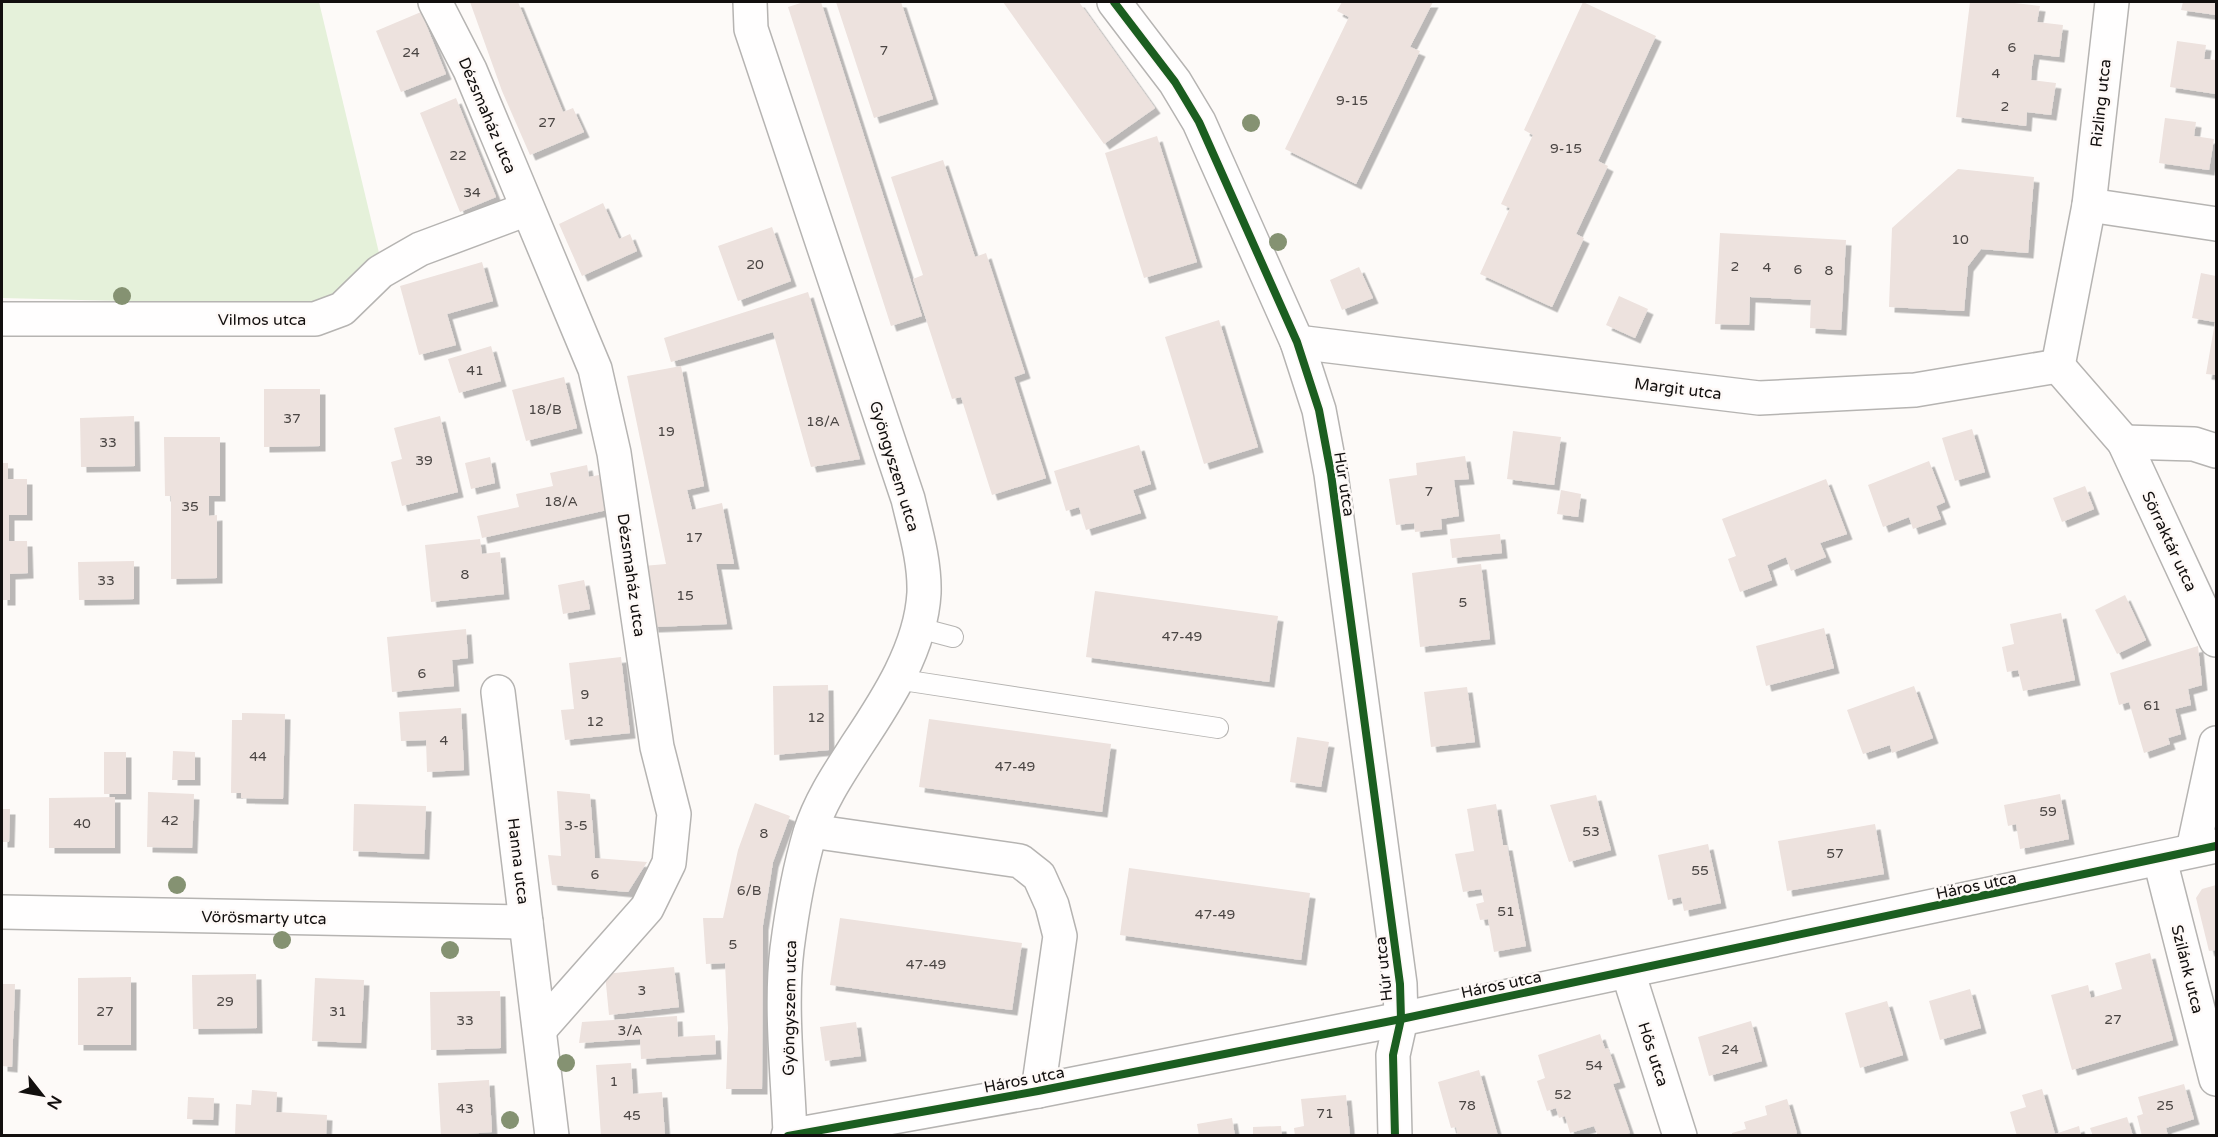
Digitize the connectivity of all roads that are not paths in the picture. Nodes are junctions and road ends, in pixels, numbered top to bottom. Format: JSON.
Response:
{"nodes":[{"id":1,"x":435,"y":2,"type":"edge"},
{"id":2,"x":750,"y":2,"type":"edge"},
{"id":3,"x":1114,"y":2,"type":"edge"},
{"id":4,"x":2112,"y":2,"type":"edge"},
{"id":5,"x":2089,"y":205,"type":"junction"},
{"id":6,"x":527,"y":209,"type":"junction"},
{"id":7,"x":2217,"y":224,"type":"edge"},
{"id":8,"x":2,"y":319,"type":"edge"},
{"id":9,"x":1297,"y":342,"type":"junction"},
{"id":10,"x":2058,"y":366,"type":"junction"},
{"id":11,"x":2124,"y":442,"type":"junction"},
{"id":12,"x":2217,"y":451,"type":"edge"},
{"id":13,"x":919,"y":628,"type":"junction"},
{"id":14,"x":953,"y":637,"type":"dead end"},
{"id":15,"x":2217,"y":640,"type":"edge"},
{"id":16,"x":896,"y":679,"type":"junction"},
{"id":17,"x":498,"y":692,"type":"dead end"},
{"id":18,"x":1218,"y":728,"type":"dead end"},
{"id":19,"x":2217,"y":743,"type":"edge"},
{"id":20,"x":811,"y":831,"type":"junction"},
{"id":21,"x":2205,"y":848,"type":"edge"},
{"id":22,"x":2160,"y":860,"type":"junction"},
{"id":23,"x":2,"y":912,"type":"edge"},
{"id":24,"x":526,"y":922,"type":"junction"},
{"id":25,"x":1628,"y":972,"type":"junction"},
{"id":26,"x":1401,"y":1019,"type":"junction"},
{"id":27,"x":540,"y":1029,"type":"junction"},
{"id":28,"x":2217,"y":1079,"type":"edge"},
{"id":29,"x":1038,"y":1091,"type":"junction"},
{"id":30,"x":789,"y":1135,"type":"edge"},
{"id":31,"x":552,"y":1136,"type":"edge"},
{"id":32,"x":1395,"y":1136,"type":"edge"},
{"id":33,"x":1680,"y":1136,"type":"edge"}],
"edges":[{"from":1,"to":6,"type":"street","name":"Dézsmaház utca"},
{"from":2,"to":13,"type":"street","name":"Gyöngyszem utca"},
{"from":3,"to":9,"type":"street","name":"Húr utca"},
{"from":4,"to":5,"type":"street","name":"Rizling utca"},
{"from":5,"to":7,"type":"street"},
{"from":5,"to":10,"type":"street"},
{"from":6,"to":8,"type":"street","name":"Vilmos utca"},
{"from":6,"to":27,"type":"street","name":"Dézsmaház utca"},
{"from":9,"to":10,"type":"street","name":"Margit utca"},
{"from":9,"to":26,"type":"street","name":"Húr utca"},
{"from":10,"to":11,"type":"street"},
{"from":11,"to":12,"type":"street"},
{"from":11,"to":15,"type":"street","name":"Sörraktár utca"},
{"from":13,"to":14,"type":"lane"},
{"from":13,"to":16,"type":"street","name":"Gyöngyszem utca"},
{"from":16,"to":18,"type":"lane"},
{"from":16,"to":20,"type":"street","name":"Gyöngyszem utca"},
{"from":17,"to":24,"type":"street","name":"Hanna utca"},
{"from":19,"to":21,"type":"street"},
{"from":20,"to":29,"type":"street","name":"Háros utca"},
{"from":20,"to":30,"type":"street","name":"Gyöngyszem utca"},
{"from":21,"to":22,"type":"street","name":"Háros utca"},
{"from":22,"to":25,"type":"street","name":"Háros utca"},
{"from":22,"to":28,"type":"street","name":"Szilánk utca"},
{"from":23,"to":24,"type":"street","name":"Vörösmarty utca"},
{"from":24,"to":27,"type":"street","name":"Hanna utca"},
{"from":25,"to":26,"type":"street","name":"Háros utca"},
{"from":25,"to":33,"type":"street","name":"Hős utca"},
{"from":26,"to":29,"type":"street","name":"Háros utca"},
{"from":26,"to":32,"type":"street","name":"Húr utca"},
{"from":27,"to":31,"type":"street"},
{"from":29,"to":30,"type":"street","name":"Háros utca"}]}
